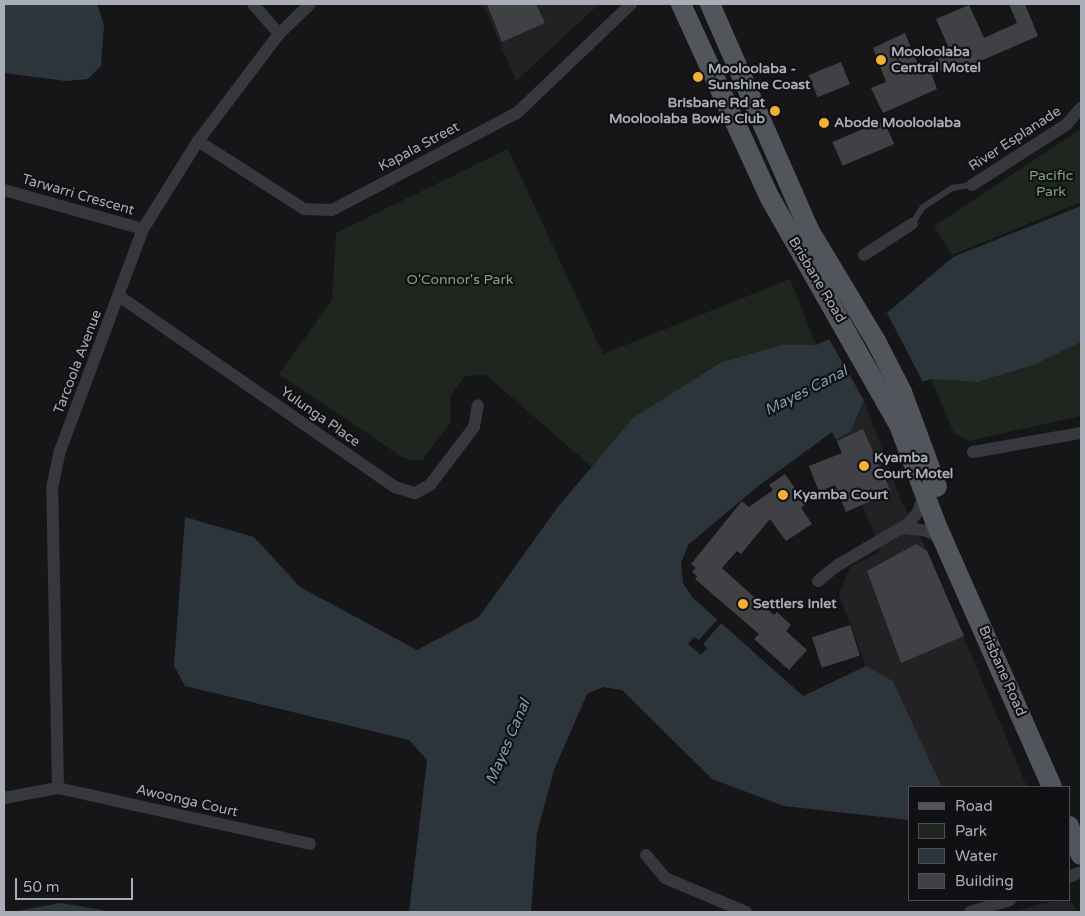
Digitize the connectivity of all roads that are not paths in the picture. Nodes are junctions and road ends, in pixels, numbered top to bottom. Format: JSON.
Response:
{"nodes":[{"id":1,"x":253,"y":4,"type":"edge"},
{"id":2,"x":310,"y":4,"type":"edge"},
{"id":3,"x":631,"y":4,"type":"edge"},
{"id":4,"x":681,"y":4,"type":"edge"},
{"id":5,"x":710,"y":4,"type":"edge"},
{"id":6,"x":280,"y":34,"type":"junction"},
{"id":7,"x":1081,"y":108,"type":"edge"},
{"id":8,"x":198,"y":142,"type":"junction"},
{"id":9,"x":972,"y":185,"type":"joint"},
{"id":10,"x":4,"y":190,"type":"edge"},
{"id":11,"x":912,"y":224,"type":"joint"},
{"id":12,"x":143,"y":229,"type":"junction"},
{"id":13,"x":864,"y":255,"type":"dead end"},
{"id":14,"x":119,"y":296,"type":"junction"},
{"id":15,"x":856,"y":326,"type":"junction"},
{"id":16,"x":894,"y":395,"type":"junction"},
{"id":17,"x":478,"y":405,"type":"dead end"},
{"id":18,"x":1081,"y":432,"type":"edge"},
{"id":19,"x":973,"y":452,"type":"dead end"},
{"id":20,"x":925,"y":491,"type":"junction"},
{"id":21,"x":904,"y":528,"type":"junction"},
{"id":22,"x":949,"y":548,"type":"junction"},
{"id":23,"x":818,"y":581,"type":"dead end"},
{"id":24,"x":1052,"y":786,"type":"edge"},
{"id":25,"x":58,"y":788,"type":"junction"},
{"id":26,"x":4,"y":798,"type":"edge"},
{"id":27,"x":1070,"y":828,"type":"edge"},
{"id":28,"x":310,"y":844,"type":"dead end"},
{"id":29,"x":646,"y":855,"type":"dead end"},
{"id":30,"x":1081,"y":855,"type":"edge"},
{"id":31,"x":1007,"y":901,"type":"edge"},
{"id":32,"x":746,"y":912,"type":"edge"},
{"id":33,"x":970,"y":912,"type":"edge"}],
"edges":[{"from":1,"to":6,"type":"street"},
{"from":2,"to":6,"type":"street","name":"Tarcoola Avenue"},
{"from":3,"to":8,"type":"street","name":"Kapala Street"},
{"from":4,"to":15,"type":"main road","name":"Brisbane Road"},
{"from":5,"to":15,"type":"main road","name":"Brisbane Road"},
{"from":6,"to":8,"type":"street","name":"Tarcoola Avenue"},
{"from":7,"to":9,"type":"street","name":"River Esplanade"},
{"from":8,"to":12,"type":"street","name":"Tarcoola Avenue"},
{"from":9,"to":11,"type":"lane","name":"River Esplanade"},
{"from":10,"to":12,"type":"street","name":"Tarwarri Crescent"},
{"from":11,"to":13,"type":"street","name":"River Esplanade"},
{"from":12,"to":14,"type":"street","name":"Tarcoola Avenue"},
{"from":14,"to":17,"type":"street","name":"Yulunga Place"},
{"from":14,"to":25,"type":"street","name":"Tarcoola Avenue"},
{"from":15,"to":16,"type":"main road","name":"Brisbane Road"},
{"from":16,"to":20,"type":"main road","name":"Brisbane Road"},
{"from":16,"to":22,"type":"main road","name":"Brisbane Road"},
{"from":18,"to":19,"type":"street"},
{"from":20,"to":21,"type":"street"},
{"from":20,"to":22,"type":"main road","name":"Brisbane Road"},
{"from":21,"to":22,"type":"street"},
{"from":21,"to":23,"type":"street"},
{"from":22,"to":24,"type":"main road","name":"Brisbane Road"},
{"from":25,"to":26,"type":"street"},
{"from":25,"to":28,"type":"street","name":"Awoonga Court"},
{"from":27,"to":30,"type":"main road"},
{"from":29,"to":32,"type":"street"},
{"from":31,"to":33,"type":"street"}]}
